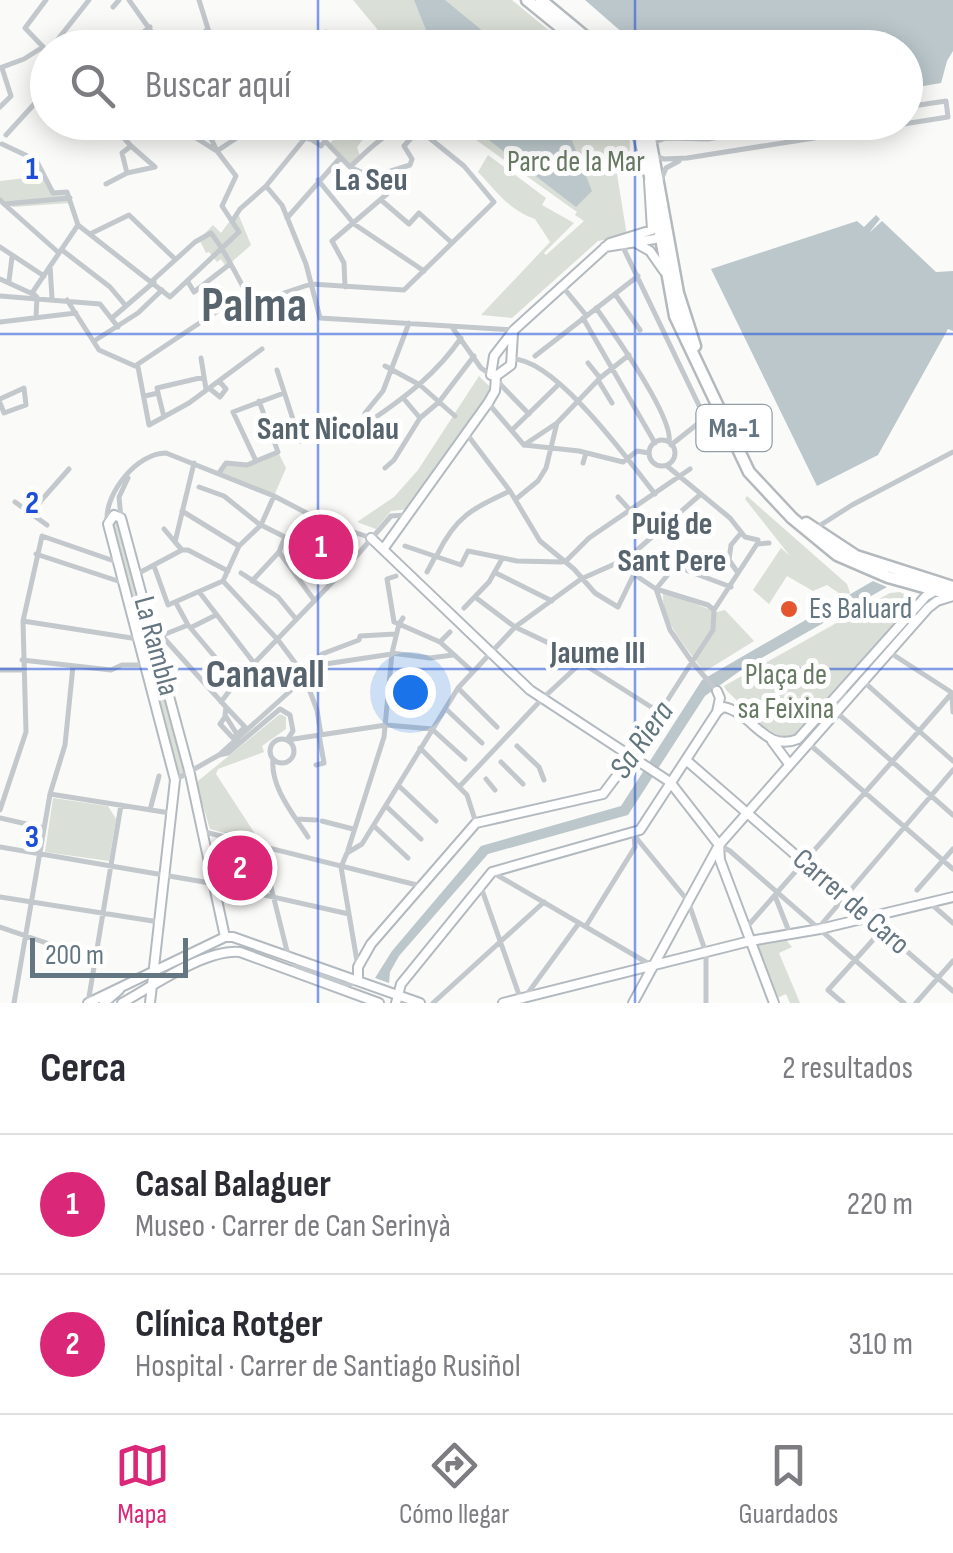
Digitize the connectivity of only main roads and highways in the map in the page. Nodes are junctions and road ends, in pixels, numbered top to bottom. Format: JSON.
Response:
{"nodes":[{"id":1,"x":526,"y":0,"type":"edge"},
{"id":2,"x":541,"y":0,"type":"edge"},
{"id":3,"x":564,"y":30,"type":"edge"},
{"id":4,"x":577,"y":30,"type":"edge"},
{"id":5,"x":645,"y":140,"type":"edge"},
{"id":6,"x":649,"y":140,"type":"edge"},
{"id":7,"x":650,"y":150,"type":"junction"},
{"id":8,"x":662,"y":229,"type":"junction"},
{"id":9,"x":813,"y":533,"type":"junction"},
{"id":10,"x":952,"y":591,"type":"edge"}],
"edges":[{"from":1,"to":3,"type":"highway"},
{"from":2,"to":4,"type":"highway"},
{"from":5,"to":7,"type":"highway"},
{"from":6,"to":7,"type":"highway"},
{"from":7,"to":8,"type":"highway"},
{"from":7,"to":8,"type":"highway"},
{"from":8,"to":9,"type":"highway","number":"Ma-1"},
{"from":8,"to":9,"type":"highway","number":"Ma-1"},
{"from":9,"to":10,"type":"highway","number":"Ma-1"},
{"from":9,"to":10,"type":"highway","number":"Ma-1"}]}
